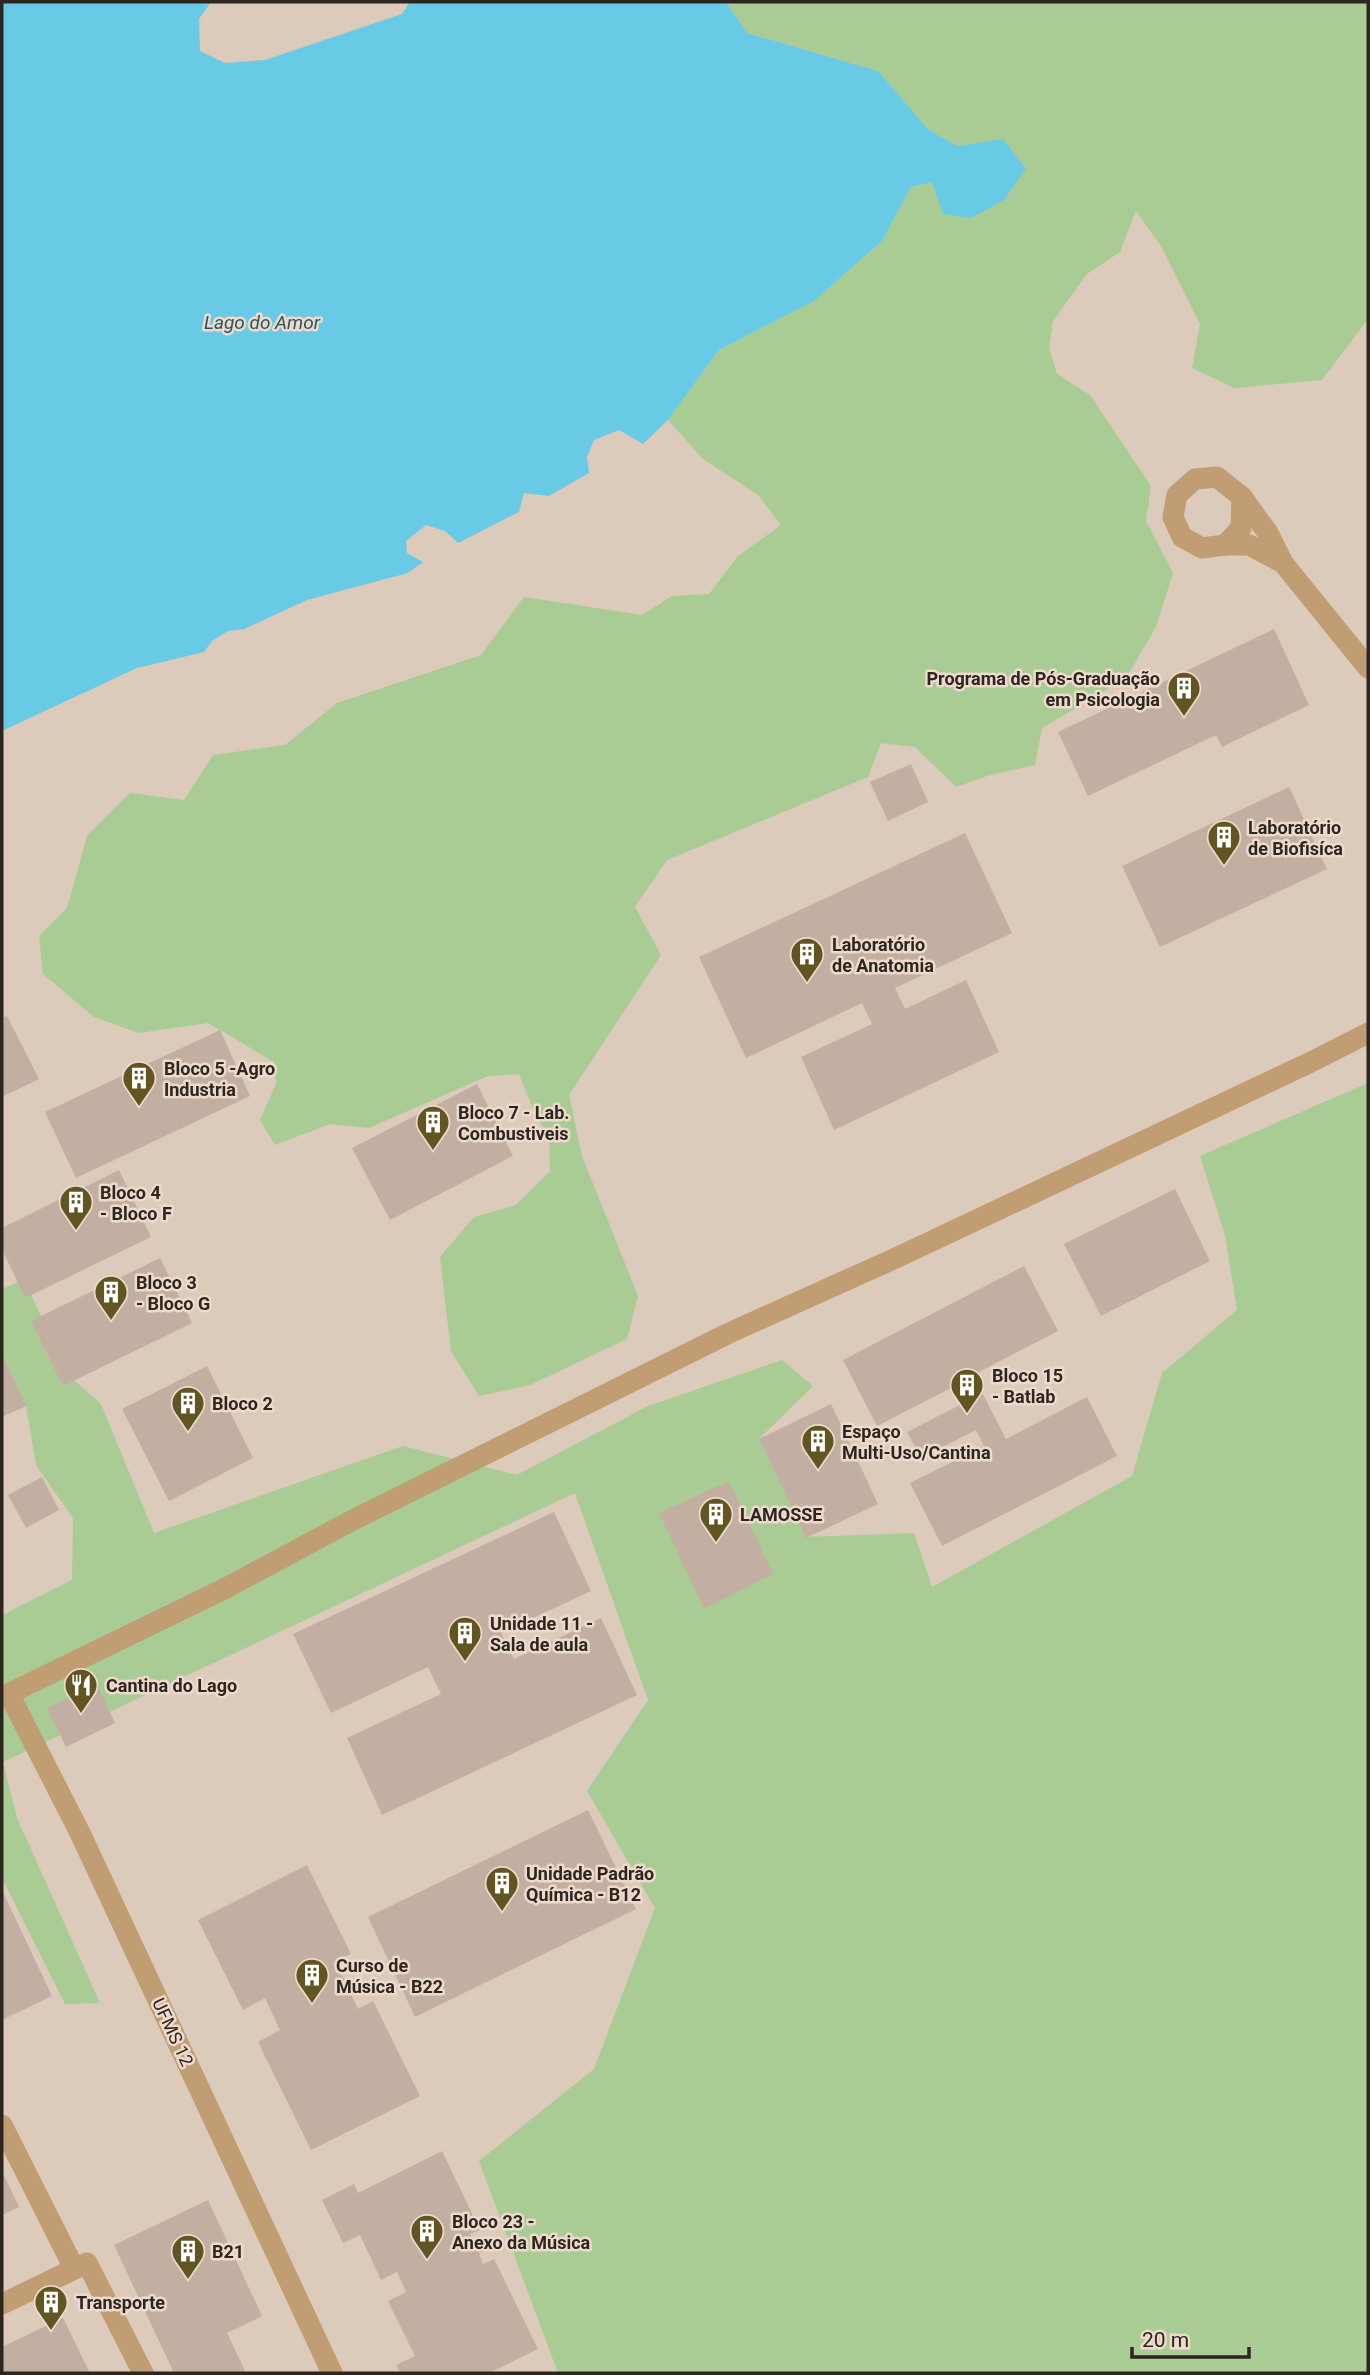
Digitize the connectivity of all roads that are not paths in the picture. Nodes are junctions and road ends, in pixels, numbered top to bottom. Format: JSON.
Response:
{"nodes":[{"id":1,"x":1242,"y":497,"type":"junction"},
{"id":2,"x":1225,"y":545,"type":"junction"},
{"id":3,"x":1283,"y":563,"type":"junction"},
{"id":4,"x":1368,"y":668,"type":"edge"},
{"id":5,"x":1368,"y":1033,"type":"edge"},
{"id":6,"x":6,"y":1695,"type":"edge"},
{"id":7,"x":2,"y":2125,"type":"edge"},
{"id":8,"x":74,"y":2268,"type":"junction"},
{"id":9,"x":2,"y":2304,"type":"edge"},
{"id":10,"x":143,"y":2373,"type":"edge"},
{"id":11,"x":332,"y":2373,"type":"edge"}],
"edges":[{"from":1,"to":2,"type":"lane"},
{"from":1,"to":2,"type":"lane"},
{"from":1,"to":3,"type":"lane"},
{"from":2,"to":3,"type":"lane"},
{"from":3,"to":4,"type":"lane"},
{"from":5,"to":6,"type":"lane"},
{"from":6,"to":11,"type":"lane","name":"UFMS 12"},
{"from":7,"to":8,"type":"lane"},
{"from":8,"to":9,"type":"lane"},
{"from":8,"to":10,"type":"lane"}]}
